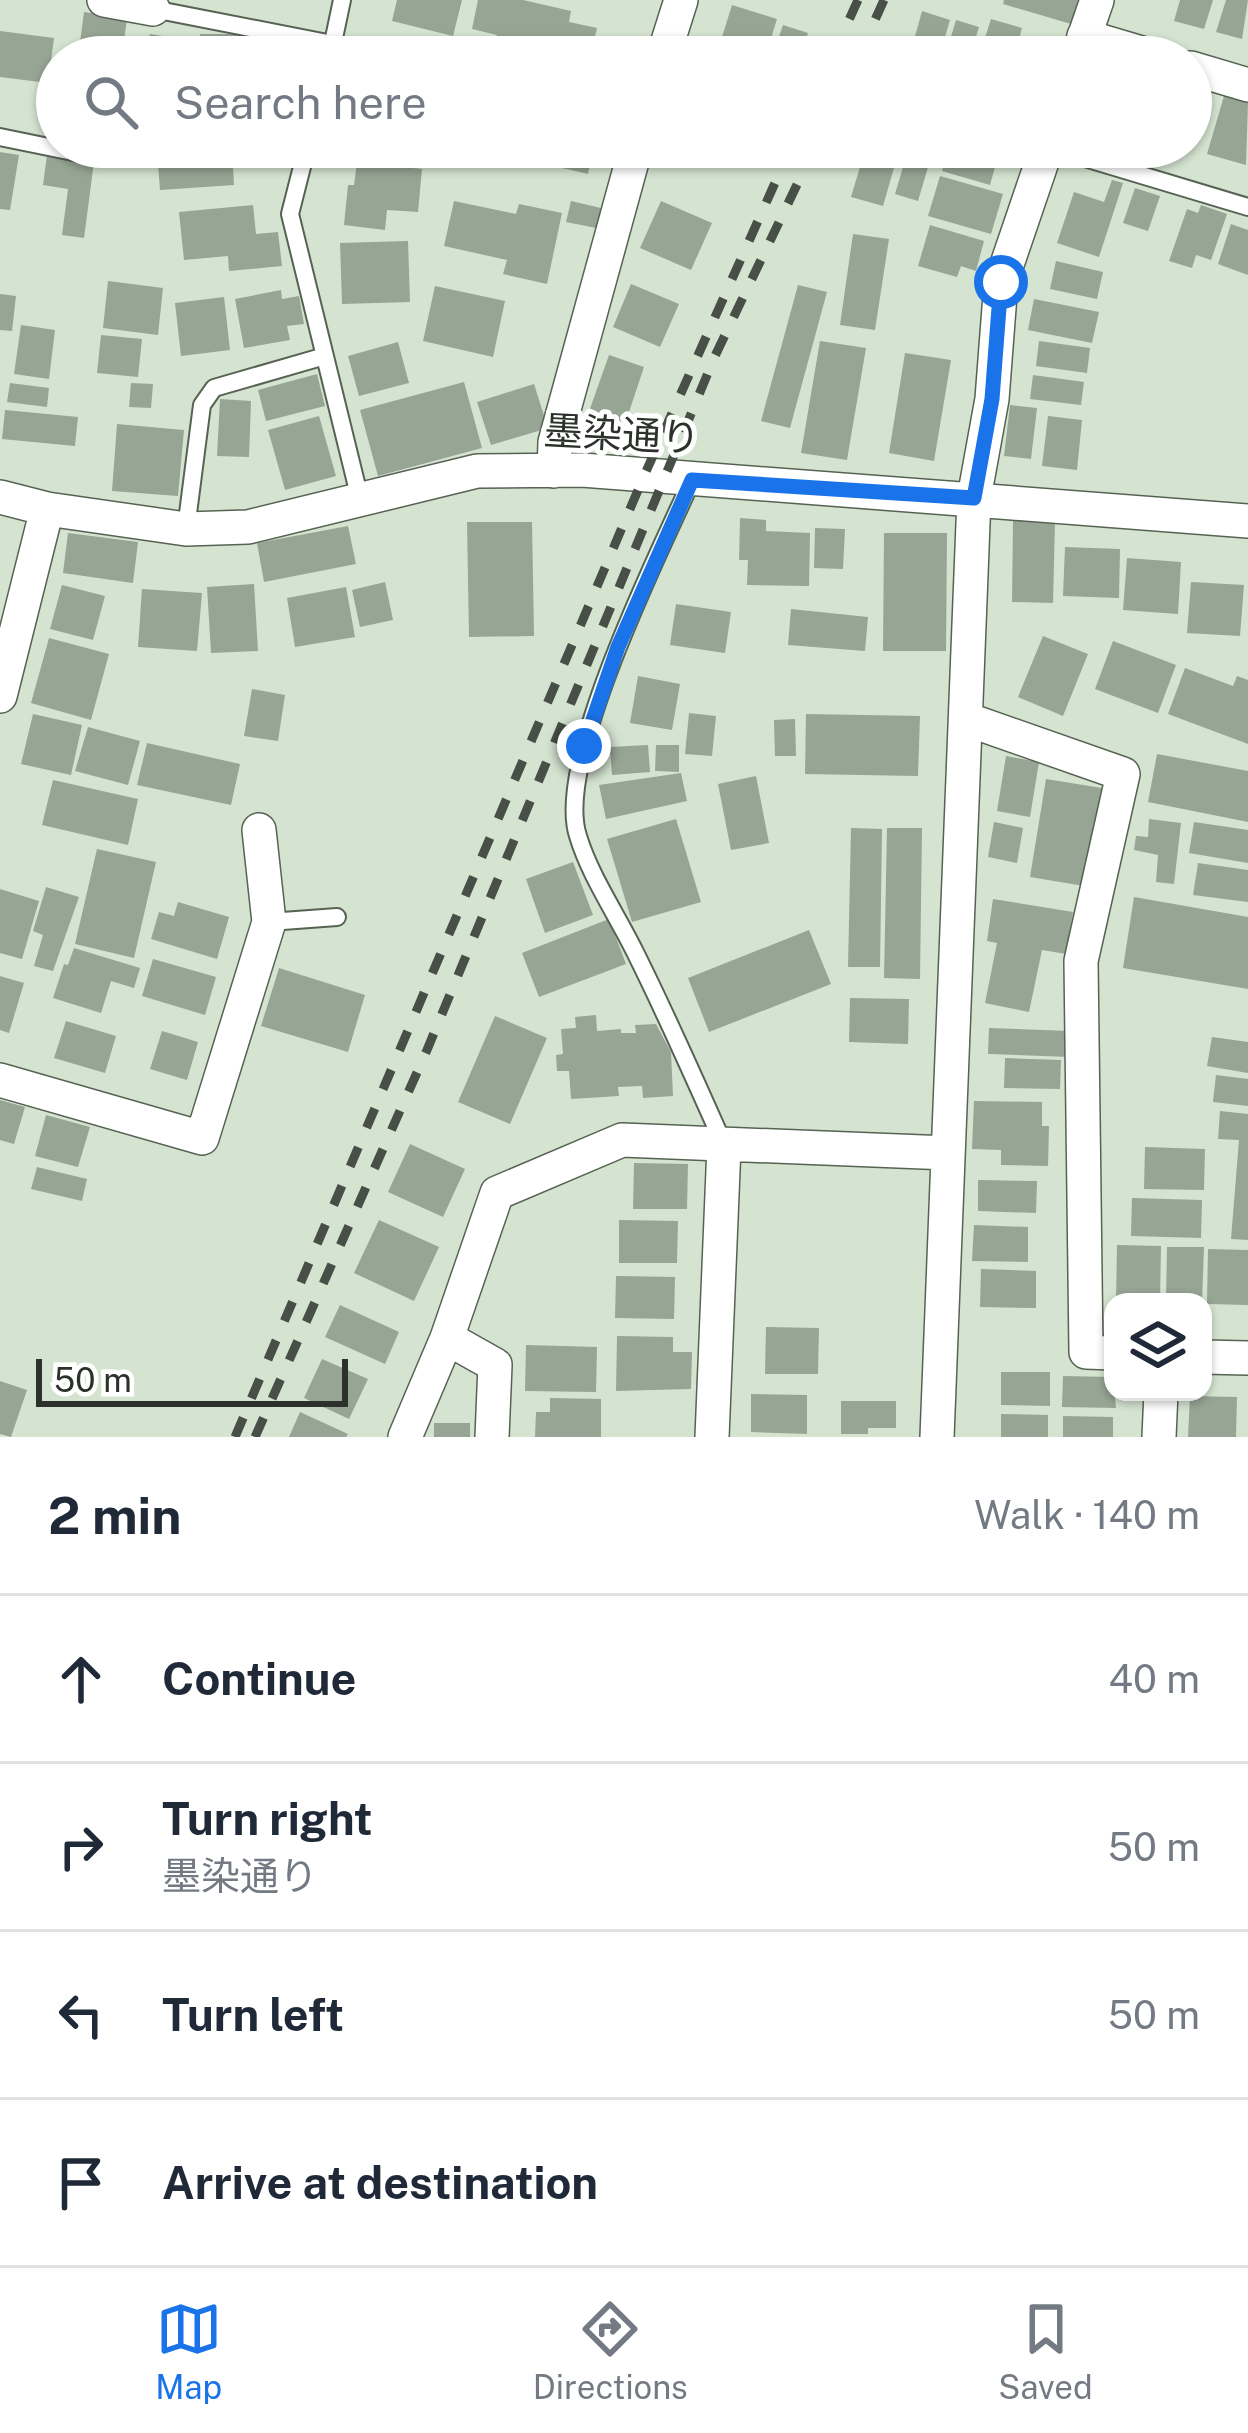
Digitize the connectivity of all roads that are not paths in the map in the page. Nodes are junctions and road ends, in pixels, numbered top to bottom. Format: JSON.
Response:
{"nodes":[{"id":1,"x":104,"y":0,"type":"edge"},
{"id":2,"x":342,"y":0,"type":"edge"},
{"id":3,"x":681,"y":0,"type":"edge"},
{"id":4,"x":1097,"y":0,"type":"edge"},
{"id":5,"x":154,"y":4,"type":"edge"},
{"id":6,"x":277,"y":36,"type":"edge"},
{"id":7,"x":334,"y":36,"type":"edge"},
{"id":8,"x":670,"y":36,"type":"edge"},
{"id":9,"x":1084,"y":36,"type":"edge"},
{"id":10,"x":1212,"y":74,"type":"edge"},
{"id":11,"x":1248,"y":85,"type":"edge"},
{"id":12,"x":0,"y":137,"type":"edge"},
{"id":13,"x":36,"y":144,"type":"edge"},
{"id":14,"x":302,"y":168,"type":"edge"},
{"id":15,"x":630,"y":168,"type":"edge"},
{"id":16,"x":1033,"y":168,"type":"edge"},
{"id":17,"x":1104,"y":168,"type":"edge"},
{"id":18,"x":1248,"y":207,"type":"edge"},
{"id":19,"x":325,"y":356,"type":"junction"},
{"id":20,"x":554,"y":471,"type":"junction"},
{"id":21,"x":692,"y":480,"type":"junction"},
{"id":22,"x":0,"y":497,"type":"edge"},
{"id":23,"x":974,"y":498,"type":"junction"},
{"id":24,"x":360,"y":499,"type":"junction"},
{"id":25,"x":47,"y":508,"type":"junction"},
{"id":26,"x":1248,"y":521,"type":"edge"},
{"id":27,"x":186,"y":529,"type":"junction"},
{"id":28,"x":0,"y":696,"type":"edge"},
{"id":29,"x":966,"y":719,"type":"junction"},
{"id":30,"x":259,"y":830,"type":"dead end"},
{"id":31,"x":338,"y":916,"type":"dead end"},
{"id":32,"x":268,"y":922,"type":"junction"},
{"id":33,"x":0,"y":1080,"type":"edge"},
{"id":34,"x":724,"y":1146,"type":"junction"},
{"id":35,"x":948,"y":1153,"type":"junction"},
{"id":36,"x":447,"y":1338,"type":"junction"},
{"id":37,"x":1104,"y":1353,"type":"edge"},
{"id":38,"x":1212,"y":1357,"type":"edge"},
{"id":39,"x":1248,"y":1358,"type":"edge"},
{"id":40,"x":1161,"y":1401,"type":"edge"},
{"id":41,"x":405,"y":1437,"type":"edge"},
{"id":42,"x":492,"y":1437,"type":"edge"},
{"id":43,"x":712,"y":1437,"type":"edge"},
{"id":44,"x":937,"y":1437,"type":"edge"},
{"id":45,"x":1159,"y":1437,"type":"edge"}],
"edges":[{"from":1,"to":5,"type":"street"},
{"from":2,"to":7,"type":"lane"},
{"from":3,"to":8,"type":"street"},
{"from":4,"to":9,"type":"street"},
{"from":5,"to":6,"type":"lane"},
{"from":10,"to":11,"type":"street"},
{"from":12,"to":13,"type":"lane"},
{"from":14,"to":19,"type":"lane"},
{"from":15,"to":20,"type":"street"},
{"from":16,"to":23,"type":"street"},
{"from":17,"to":18,"type":"lane"},
{"from":19,"to":24,"type":"lane"},
{"from":19,"to":27,"type":"lane"},
{"from":20,"to":21,"type":"street","name":"墨染通り"},
{"from":20,"to":24,"type":"street","name":"墨染通り"},
{"from":21,"to":23,"type":"street","name":"墨染通り"},
{"from":21,"to":34,"type":"lane"},
{"from":22,"to":25,"type":"street","name":"墨染通り"},
{"from":23,"to":26,"type":"street","name":"墨染通り"},
{"from":23,"to":29,"type":"street"},
{"from":24,"to":27,"type":"street","name":"墨染通り"},
{"from":25,"to":27,"type":"street","name":"墨染通り"},
{"from":25,"to":28,"type":"street"},
{"from":29,"to":35,"type":"street"},
{"from":29,"to":37,"type":"street"},
{"from":30,"to":32,"type":"street"},
{"from":31,"to":32,"type":"lane"},
{"from":32,"to":33,"type":"street"},
{"from":34,"to":35,"type":"street"},
{"from":34,"to":36,"type":"street"},
{"from":34,"to":43,"type":"street"},
{"from":35,"to":44,"type":"street"},
{"from":36,"to":41,"type":"street"},
{"from":36,"to":42,"type":"street"},
{"from":38,"to":39,"type":"street"},
{"from":40,"to":45,"type":"street"}]}
